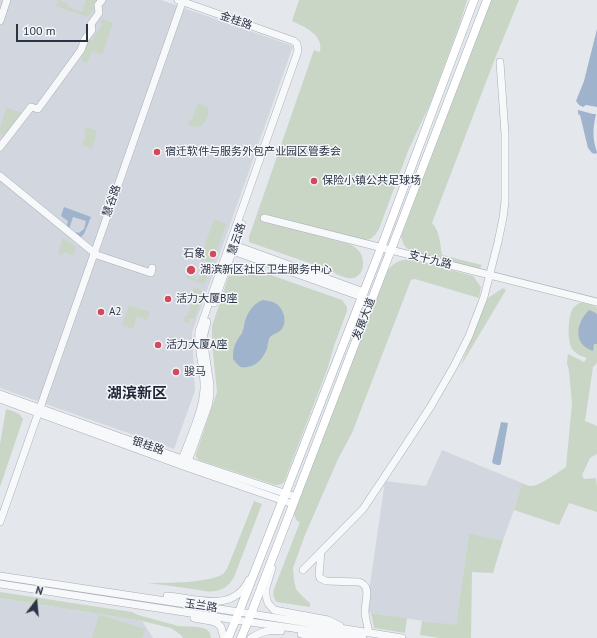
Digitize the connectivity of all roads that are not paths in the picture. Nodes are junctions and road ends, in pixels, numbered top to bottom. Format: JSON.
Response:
{"nodes":[{"id":1,"x":7,"y":0,"type":"edge"},
{"id":2,"x":102,"y":0,"type":"edge"},
{"id":3,"x":181,"y":0,"type":"edge"},
{"id":4,"x":190,"y":0,"type":"edge"},
{"id":5,"x":474,"y":0,"type":"edge"},
{"id":6,"x":487,"y":0,"type":"edge"},
{"id":7,"x":0,"y":21,"type":"edge"},
{"id":8,"x":295,"y":40,"type":"junction"},
{"id":9,"x":500,"y":62,"type":"dead end"},
{"id":10,"x":3,"y":138,"type":"edge"},
{"id":11,"x":0,"y":147,"type":"edge"},
{"id":12,"x":0,"y":176,"type":"edge"},
{"id":13,"x":264,"y":218,"type":"dead end"},
{"id":14,"x":231,"y":247,"type":"junction"},
{"id":15,"x":381,"y":248,"type":"junction"},
{"id":16,"x":390,"y":250,"type":"junction"},
{"id":17,"x":94,"y":253,"type":"junction"},
{"id":18,"x":152,"y":268,"type":"dead end"},
{"id":19,"x":490,"y":275,"type":"junction"},
{"id":20,"x":363,"y":294,"type":"junction"},
{"id":21,"x":597,"y":302,"type":"edge"},
{"id":22,"x":0,"y":394,"type":"edge"},
{"id":23,"x":0,"y":399,"type":"edge"},
{"id":24,"x":38,"y":409,"type":"junction"},
{"id":25,"x":184,"y":463,"type":"junction"},
{"id":26,"x":284,"y":497,"type":"junction"},
{"id":27,"x":294,"y":501,"type":"junction"},
{"id":28,"x":0,"y":510,"type":"edge"},
{"id":29,"x":0,"y":522,"type":"edge"},
{"id":30,"x":271,"y":530,"type":"junction"},
{"id":31,"x":282,"y":533,"type":"junction"},
{"id":32,"x":322,"y":552,"type":"junction"},
{"id":33,"x":304,"y":570,"type":"dead end"},
{"id":34,"x":0,"y":576,"type":"edge"},
{"id":35,"x":0,"y":584,"type":"edge"},
{"id":36,"x":137,"y":597,"type":"junction"},
{"id":37,"x":136,"y":605,"type":"junction"},
{"id":38,"x":239,"y":612,"type":"junction"},
{"id":39,"x":249,"y":618,"type":"junction"},
{"id":40,"x":236,"y":620,"type":"junction"},
{"id":41,"x":351,"y":633,"type":"junction"},
{"id":42,"x":366,"y":636,"type":"edge"},
{"id":43,"x":224,"y":638,"type":"edge"},
{"id":44,"x":228,"y":638,"type":"edge"},
{"id":45,"x":241,"y":638,"type":"edge"},
{"id":46,"x":251,"y":638,"type":"edge"},
{"id":47,"x":402,"y":638,"type":"edge"}],
"edges":[{"from":1,"to":7,"type":"street"},
{"from":2,"to":10,"type":"street"},
{"from":3,"to":8,"type":"street","name":"金桂路"},
{"from":3,"to":17,"type":"street","name":"慧谷路"},
{"from":4,"to":8,"type":"street","name":"金桂路"},
{"from":5,"to":15,"type":"main road","name":"发展大道"},
{"from":6,"to":16,"type":"main road","name":"发展大道"},
{"from":8,"to":14,"type":"street","name":"慧云路"},
{"from":9,"to":19,"type":"street"},
{"from":10,"to":11,"type":"street"},
{"from":12,"to":17,"type":"street"},
{"from":13,"to":15,"type":"street","name":"支十九路"},
{"from":14,"to":20,"type":"street"},
{"from":14,"to":25,"type":"street","name":"慧云路"},
{"from":15,"to":16,"type":"street","name":"支十九路"},
{"from":15,"to":20,"type":"main road","name":"发展大道"},
{"from":16,"to":19,"type":"street","name":"支十九路"},
{"from":16,"to":27,"type":"main road","name":"发展大道"},
{"from":17,"to":18,"type":"street"},
{"from":17,"to":24,"type":"street","name":"慧谷路"},
{"from":19,"to":21,"type":"street","name":"支十九路"},
{"from":19,"to":32,"type":"street"},
{"from":20,"to":26,"type":"main road","name":"发展大道"},
{"from":22,"to":24,"type":"street","name":"银桂路"},
{"from":23,"to":24,"type":"street","name":"银桂路"},
{"from":24,"to":25,"type":"street","name":"银桂路"},
{"from":24,"to":28,"type":"street","name":"慧谷路"},
{"from":24,"to":29,"type":"street","name":"慧谷路"},
{"from":25,"to":26,"type":"street","name":"银桂路"},
{"from":26,"to":27,"type":"street","name":"银桂路"},
{"from":26,"to":30,"type":"main road","name":"发展大道"},
{"from":27,"to":31,"type":"main road","name":"发展大道"},
{"from":30,"to":36,"type":"street"},
{"from":30,"to":38,"type":"main road","name":"发展大道"},
{"from":31,"to":39,"type":"main road","name":"发展大道"},
{"from":31,"to":41,"type":"street"},
{"from":32,"to":33,"type":"street"},
{"from":32,"to":42,"type":"street"},
{"from":34,"to":36,"type":"street","name":"玉兰路"},
{"from":35,"to":37,"type":"street","name":"玉兰路"},
{"from":36,"to":38,"type":"street","name":"玉兰路"},
{"from":37,"to":40,"type":"street","name":"玉兰路"},
{"from":37,"to":43,"type":"street"},
{"from":38,"to":39,"type":"street","name":"玉兰路"},
{"from":38,"to":40,"type":"main road","name":"发展大道"},
{"from":39,"to":40,"type":"street","name":"玉兰路"},
{"from":39,"to":41,"type":"street","name":"玉兰路"},
{"from":39,"to":45,"type":"main road","name":"发展大道"},
{"from":40,"to":44,"type":"main road","name":"发展大道"},
{"from":41,"to":42,"type":"street","name":"玉兰路"},
{"from":41,"to":46,"type":"street"},
{"from":42,"to":47,"type":"street","name":"玉兰路"}]}
